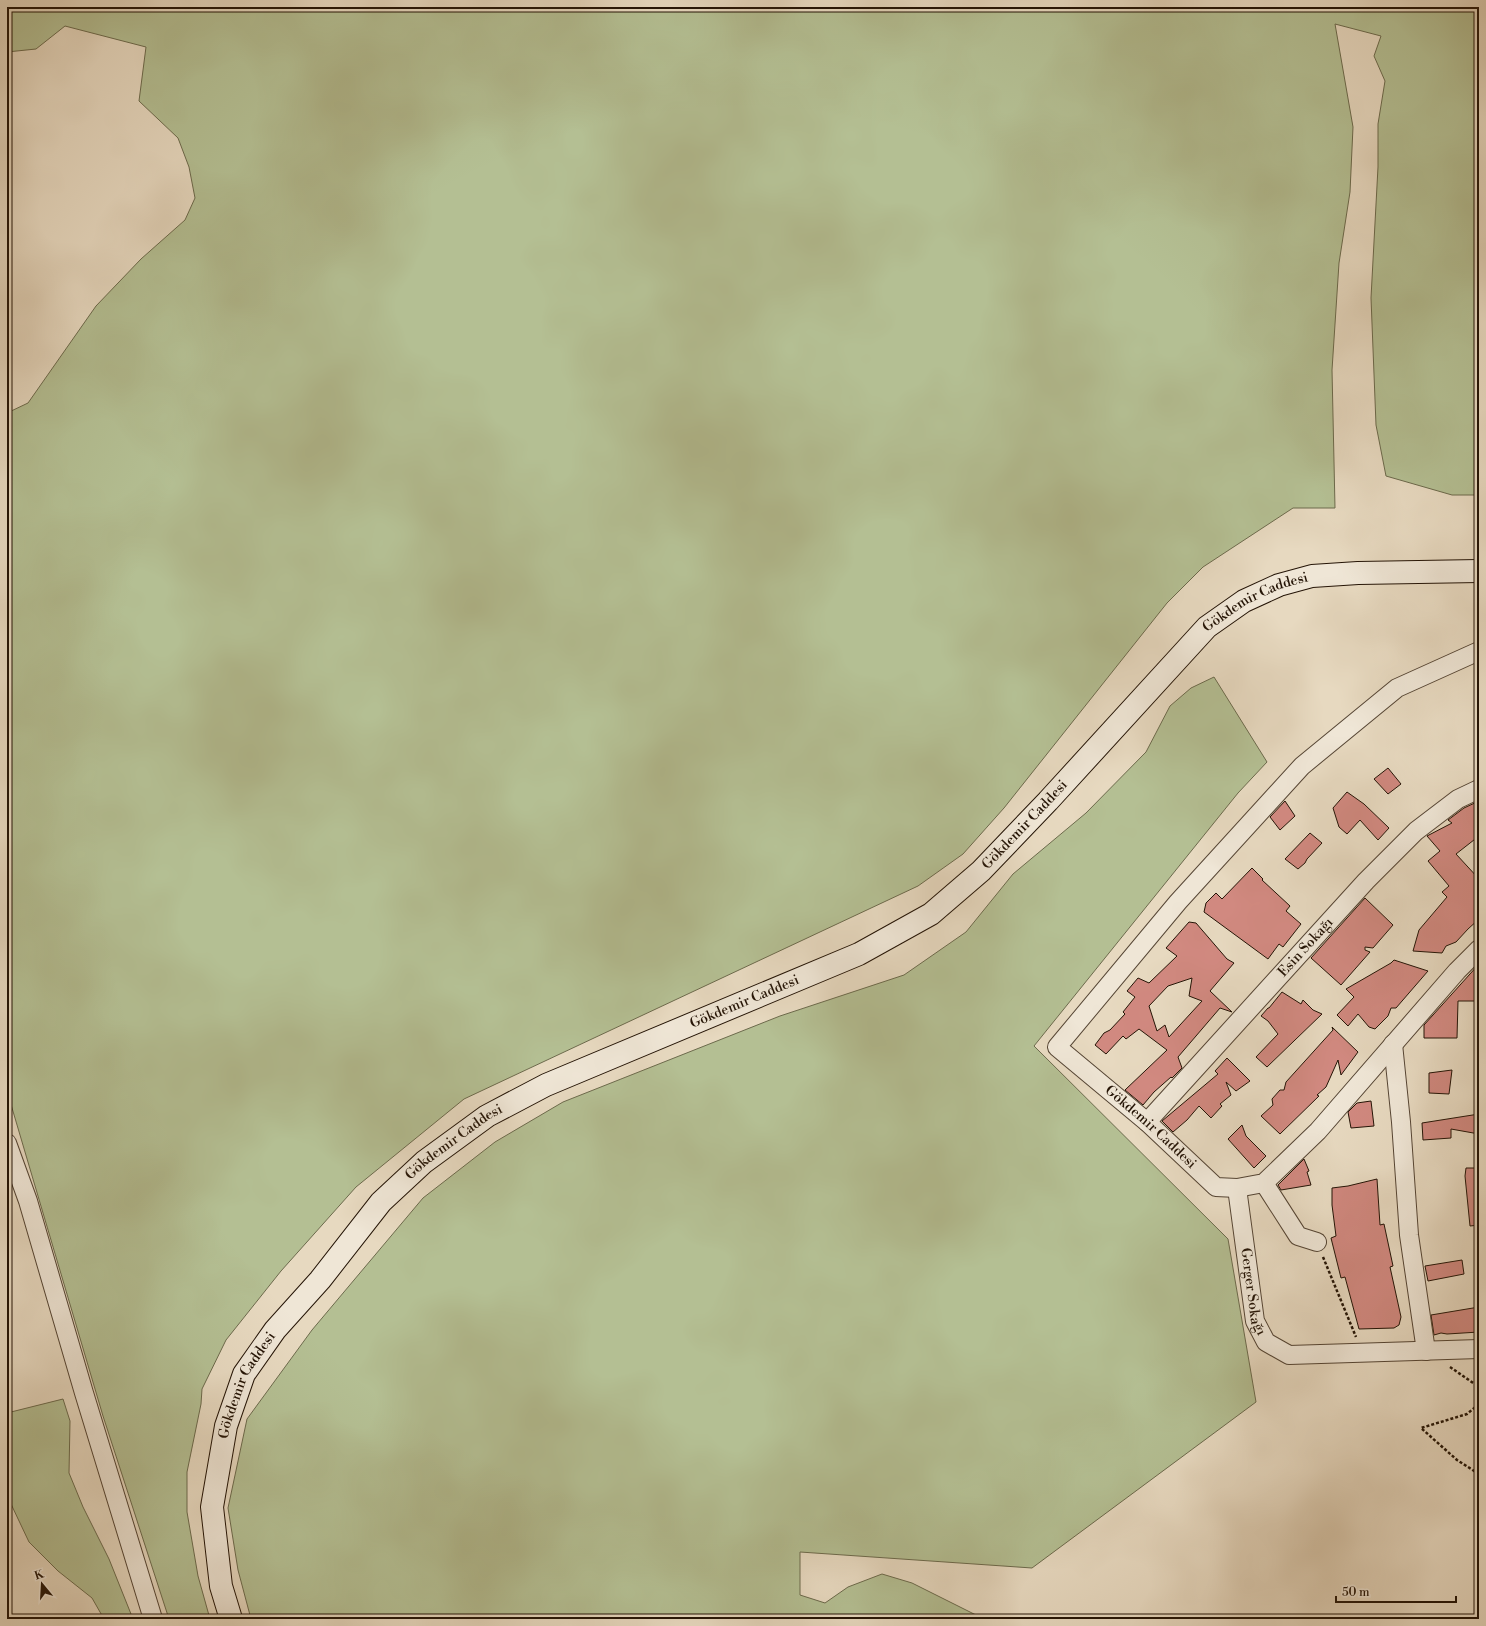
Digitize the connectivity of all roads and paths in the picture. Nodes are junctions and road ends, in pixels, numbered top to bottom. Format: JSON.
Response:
{"nodes":[{"id":1,"x":1479,"y":571,"type":"edge"},
{"id":2,"x":1479,"y":651,"type":"edge"},
{"id":3,"x":1479,"y":789,"type":"edge"},
{"id":4,"x":1479,"y":949,"type":"edge"},
{"id":5,"x":1393,"y":1044,"type":"junction"},
{"id":6,"x":1147,"y":1122,"type":"junction"},
{"id":7,"x":7,"y":1143,"type":"edge"},
{"id":8,"x":1264,"y":1183,"type":"junction"},
{"id":9,"x":1237,"y":1188,"type":"junction"},
{"id":10,"x":1317,"y":1242,"type":"joint"},
{"id":11,"x":1479,"y":1349,"type":"edge"},
{"id":12,"x":1426,"y":1351,"type":"junction"},
{"id":13,"x":1363,"y":1353,"type":"junction"},
{"id":14,"x":1479,"y":1387,"type":"edge"},
{"id":15,"x":1479,"y":1404,"type":"edge"},
{"id":16,"x":1479,"y":1474,"type":"edge"},
{"id":17,"x":153,"y":1619,"type":"edge"},
{"id":18,"x":231,"y":1619,"type":"edge"}],
"edges":[{"from":1,"to":18,"type":"main road","name":"Gökdemir Caddesi"},
{"from":2,"to":6,"type":"street","name":"Gökdemir Caddesi"},
{"from":3,"to":6,"type":"street","name":"Esin Sokağı"},
{"from":4,"to":5,"type":"street"},
{"from":5,"to":8,"type":"street"},
{"from":5,"to":12,"type":"street"},
{"from":6,"to":9,"type":"street","name":"Gökdemir Caddesi"},
{"from":7,"to":17,"type":"street"},
{"from":8,"to":9,"type":"street","name":"Gökdemir Caddesi"},
{"from":8,"to":10,"type":"street"},
{"from":9,"to":13,"type":"street","name":"Gerger Sokağı"},
{"from":10,"to":13,"type":"path"},
{"from":11,"to":12,"type":"street","name":"Gerger Sokağı"},
{"from":12,"to":13,"type":"street","name":"Gerger Sokağı"},
{"from":12,"to":14,"type":"path"},
{"from":15,"to":16,"type":"path"}]}
